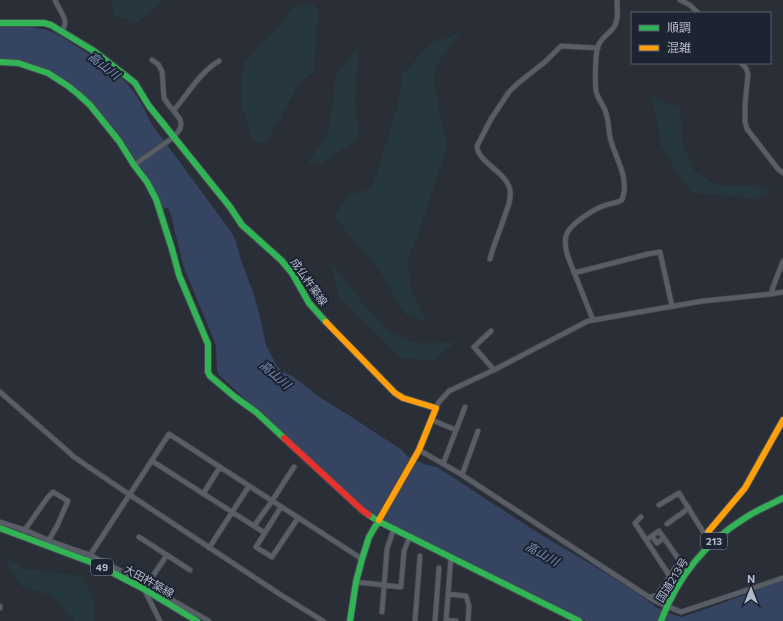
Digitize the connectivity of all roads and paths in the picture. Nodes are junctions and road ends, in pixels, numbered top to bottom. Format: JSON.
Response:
{"nodes":[{"id":1,"x":55,"y":0,"type":"edge"},
{"id":2,"x":617,"y":0,"type":"edge"},
{"id":3,"x":680,"y":0,"type":"edge"},
{"id":4,"x":697,"y":12,"type":"edge"},
{"id":5,"x":0,"y":22,"type":"edge"},
{"id":6,"x":62,"y":32,"type":"junction"},
{"id":7,"x":598,"y":48,"type":"junction"},
{"id":8,"x":152,"y":60,"type":"dead end"},
{"id":9,"x":219,"y":61,"type":"dead end"},
{"id":10,"x":0,"y":62,"type":"edge"},
{"id":11,"x":742,"y":64,"type":"edge"},
{"id":12,"x":174,"y":110,"type":"junction"},
{"id":13,"x":174,"y":137,"type":"junction"},
{"id":14,"x":134,"y":165,"type":"junction"},
{"id":15,"x":783,"y":173,"type":"edge"},
{"id":16,"x":490,"y":259,"type":"dead end"},
{"id":17,"x":783,"y":261,"type":"edge"},
{"id":18,"x":574,"y":273,"type":"junction"},
{"id":19,"x":783,"y":292,"type":"edge"},
{"id":20,"x":771,"y":294,"type":"junction"},
{"id":21,"x":672,"y":306,"type":"junction"},
{"id":22,"x":593,"y":320,"type":"junction"},
{"id":23,"x":491,"y":331,"type":"dead end"},
{"id":24,"x":494,"y":370,"type":"junction"},
{"id":25,"x":0,"y":392,"type":"edge"},
{"id":26,"x":465,"y":407,"type":"dead end"},
{"id":27,"x":436,"y":408,"type":"junction"},
{"id":28,"x":432,"y":420,"type":"junction"},
{"id":29,"x":783,"y":420,"type":"edge"},
{"id":30,"x":456,"y":430,"type":"junction"},
{"id":31,"x":478,"y":431,"type":"dead end"},
{"id":32,"x":419,"y":450,"type":"junction"},
{"id":33,"x":152,"y":461,"type":"junction"},
{"id":34,"x":443,"y":464,"type":"junction"},
{"id":35,"x":220,"y":467,"type":"junction"},
{"id":36,"x":294,"y":467,"type":"dead end"},
{"id":37,"x":462,"y":475,"type":"junction"},
{"id":38,"x":249,"y":486,"type":"junction"},
{"id":39,"x":203,"y":494,"type":"junction"},
{"id":40,"x":130,"y":495,"type":"junction"},
{"id":41,"x":783,"y":498,"type":"edge"},
{"id":42,"x":272,"y":501,"type":"junction"},
{"id":43,"x":659,"y":505,"type":"dead end"},
{"id":44,"x":281,"y":507,"type":"junction"},
{"id":45,"x":689,"y":508,"type":"junction"},
{"id":46,"x":232,"y":512,"type":"junction"},
{"id":47,"x":641,"y":517,"type":"dead end"},
{"id":48,"x":298,"y":518,"type":"junction"},
{"id":49,"x":378,"y":520,"type":"junction"},
{"id":50,"x":0,"y":522,"type":"edge"},
{"id":51,"x":667,"y":524,"type":"dead end"},
{"id":52,"x":254,"y":526,"type":"junction"},
{"id":53,"x":0,"y":528,"type":"edge"},
{"id":54,"x":394,"y":528,"type":"junction"},
{"id":55,"x":24,"y":530,"type":"junction"},
{"id":56,"x":265,"y":533,"type":"junction"},
{"id":57,"x":20,"y":535,"type":"junction"},
{"id":58,"x":410,"y":536,"type":"junction"},
{"id":59,"x":652,"y":536,"type":"junction"},
{"id":60,"x":139,"y":537,"type":"dead end"},
{"id":61,"x":664,"y":538,"type":"junction"},
{"id":62,"x":646,"y":540,"type":"junction"},
{"id":63,"x":47,"y":542,"type":"junction"},
{"id":64,"x":708,"y":546,"type":"junction"},
{"id":65,"x":209,"y":548,"type":"junction"},
{"id":66,"x":167,"y":555,"type":"junction"},
{"id":67,"x":420,"y":556,"type":"dead end"},
{"id":68,"x":450,"y":557,"type":"junction"},
{"id":69,"x":88,"y":558,"type":"junction"},
{"id":70,"x":362,"y":559,"type":"junction"},
{"id":71,"x":439,"y":568,"type":"dead end"},
{"id":72,"x":689,"y":568,"type":"junction"},
{"id":73,"x":190,"y":570,"type":"dead end"},
{"id":74,"x":669,"y":575,"type":"junction"},
{"id":75,"x":783,"y":578,"type":"edge"},
{"id":76,"x":356,"y":582,"type":"junction"},
{"id":77,"x":384,"y":586,"type":"junction"},
{"id":78,"x":146,"y":587,"type":"junction"},
{"id":79,"x":448,"y":594,"type":"junction"},
{"id":80,"x":658,"y":595,"type":"junction"},
{"id":81,"x":650,"y":597,"type":"junction"},
{"id":82,"x":667,"y":606,"type":"junction"},
{"id":83,"x":382,"y":612,"type":"dead end"},
{"id":84,"x":160,"y":621,"type":"edge"},
{"id":85,"x":197,"y":621,"type":"edge"},
{"id":86,"x":209,"y":621,"type":"edge"},
{"id":87,"x":323,"y":621,"type":"edge"},
{"id":88,"x":350,"y":621,"type":"edge"},
{"id":89,"x":415,"y":621,"type":"edge"},
{"id":90,"x":435,"y":621,"type":"edge"},
{"id":91,"x":446,"y":621,"type":"edge"},
{"id":92,"x":456,"y":621,"type":"edge"},
{"id":93,"x":468,"y":621,"type":"edge"},
{"id":94,"x":579,"y":621,"type":"edge"},
{"id":95,"x":661,"y":621,"type":"edge"}],
"edges":[{"from":1,"to":6,"type":"street"},
{"from":2,"to":7,"type":"street"},
{"from":3,"to":4,"type":"street"},
{"from":5,"to":6,"type":"main road","name":"成仏杵築線"},
{"from":6,"to":13,"type":"main road","name":"成仏杵築線"},
{"from":7,"to":16,"type":"street"},
{"from":7,"to":18,"type":"street"},
{"from":8,"to":12,"type":"street"},
{"from":9,"to":12,"type":"street"},
{"from":10,"to":14,"type":"main road"},
{"from":11,"to":15,"type":"street"},
{"from":12,"to":13,"type":"street"},
{"from":13,"to":14,"type":"street"},
{"from":13,"to":27,"type":"main road","name":"成仏杵築線"},
{"from":14,"to":49,"type":"main road"},
{"from":17,"to":20,"type":"street"},
{"from":18,"to":21,"type":"street"},
{"from":18,"to":22,"type":"street"},
{"from":19,"to":20,"type":"street"},
{"from":20,"to":21,"type":"street"},
{"from":21,"to":22,"type":"street"},
{"from":22,"to":24,"type":"street"},
{"from":23,"to":24,"type":"street"},
{"from":24,"to":27,"type":"street"},
{"from":25,"to":40,"type":"street"},
{"from":26,"to":30,"type":"street"},
{"from":27,"to":28,"type":"main road"},
{"from":28,"to":30,"type":"street"},
{"from":28,"to":32,"type":"main road"},
{"from":29,"to":64,"type":"main road"},
{"from":30,"to":34,"type":"street"},
{"from":31,"to":37,"type":"street"},
{"from":32,"to":34,"type":"street"},
{"from":32,"to":49,"type":"main road"},
{"from":33,"to":35,"type":"street"},
{"from":33,"to":39,"type":"street"},
{"from":33,"to":40,"type":"street"},
{"from":34,"to":37,"type":"street"},
{"from":35,"to":38,"type":"street"},
{"from":35,"to":39,"type":"street"},
{"from":36,"to":42,"type":"street"},
{"from":37,"to":81,"type":"street"},
{"from":38,"to":42,"type":"street"},
{"from":38,"to":46,"type":"street"},
{"from":39,"to":46,"type":"street"},
{"from":40,"to":65,"type":"street"},
{"from":40,"to":69,"type":"street"},
{"from":41,"to":64,"type":"main road","name":"国道213号","number":"213"},
{"from":42,"to":44,"type":"street"},
{"from":42,"to":52,"type":"street"},
{"from":43,"to":45,"type":"street"},
{"from":44,"to":48,"type":"street"},
{"from":44,"to":56,"type":"street"},
{"from":45,"to":51,"type":"street"},
{"from":45,"to":64,"type":"street"},
{"from":46,"to":52,"type":"street"},
{"from":46,"to":65,"type":"street"},
{"from":47,"to":62,"type":"street"},
{"from":48,"to":56,"type":"street"},
{"from":48,"to":70,"type":"street"},
{"from":49,"to":54,"type":"main road"},
{"from":49,"to":70,"type":"main road"},
{"from":50,"to":55,"type":"street"},
{"from":52,"to":56,"type":"street"},
{"from":53,"to":57,"type":"main road","name":"大田杵築線","number":"49"},
{"from":54,"to":58,"type":"main road"},
{"from":54,"to":77,"type":"street"},
{"from":55,"to":57,"type":"street"},
{"from":55,"to":63,"type":"street"},
{"from":55,"to":63,"type":"street"},
{"from":57,"to":63,"type":"main road","name":"大田杵築線","number":"49"},
{"from":58,"to":68,"type":"main road"},
{"from":58,"to":77,"type":"street"},
{"from":59,"to":61,"type":"street"},
{"from":59,"to":61,"type":"street"},
{"from":59,"to":62,"type":"street"},
{"from":60,"to":66,"type":"street"},
{"from":61,"to":74,"type":"street"},
{"from":62,"to":74,"type":"street"},
{"from":63,"to":69,"type":"main road","name":"大田杵築線","number":"49"},
{"from":64,"to":72,"type":"main road","name":"国道213号","number":"213"},
{"from":65,"to":87,"type":"street"},
{"from":66,"to":73,"type":"street"},
{"from":66,"to":78,"type":"street"},
{"from":67,"to":89,"type":"street"},
{"from":68,"to":79,"type":"street"},
{"from":68,"to":94,"type":"main road"},
{"from":69,"to":78,"type":"main road","name":"大田杵築線","number":"49"},
{"from":70,"to":76,"type":"main road"},
{"from":71,"to":90,"type":"street"},
{"from":72,"to":80,"type":"street"},
{"from":72,"to":82,"type":"main road","name":"国道213号","number":"213"},
{"from":74,"to":80,"type":"street"},
{"from":75,"to":82,"type":"street"},
{"from":76,"to":77,"type":"street"},
{"from":76,"to":88,"type":"main road"},
{"from":77,"to":83,"type":"street"},
{"from":78,"to":84,"type":"street"},
{"from":78,"to":85,"type":"main road","name":"大田杵築線","number":"49"},
{"from":78,"to":86,"type":"street"},
{"from":79,"to":91,"type":"street"},
{"from":79,"to":93,"type":"street"},
{"from":80,"to":81,"type":"street"},
{"from":81,"to":82,"type":"street"},
{"from":82,"to":95,"type":"main road","name":"国道213号","number":"213"},
{"from":91,"to":92,"type":"street"}]}
